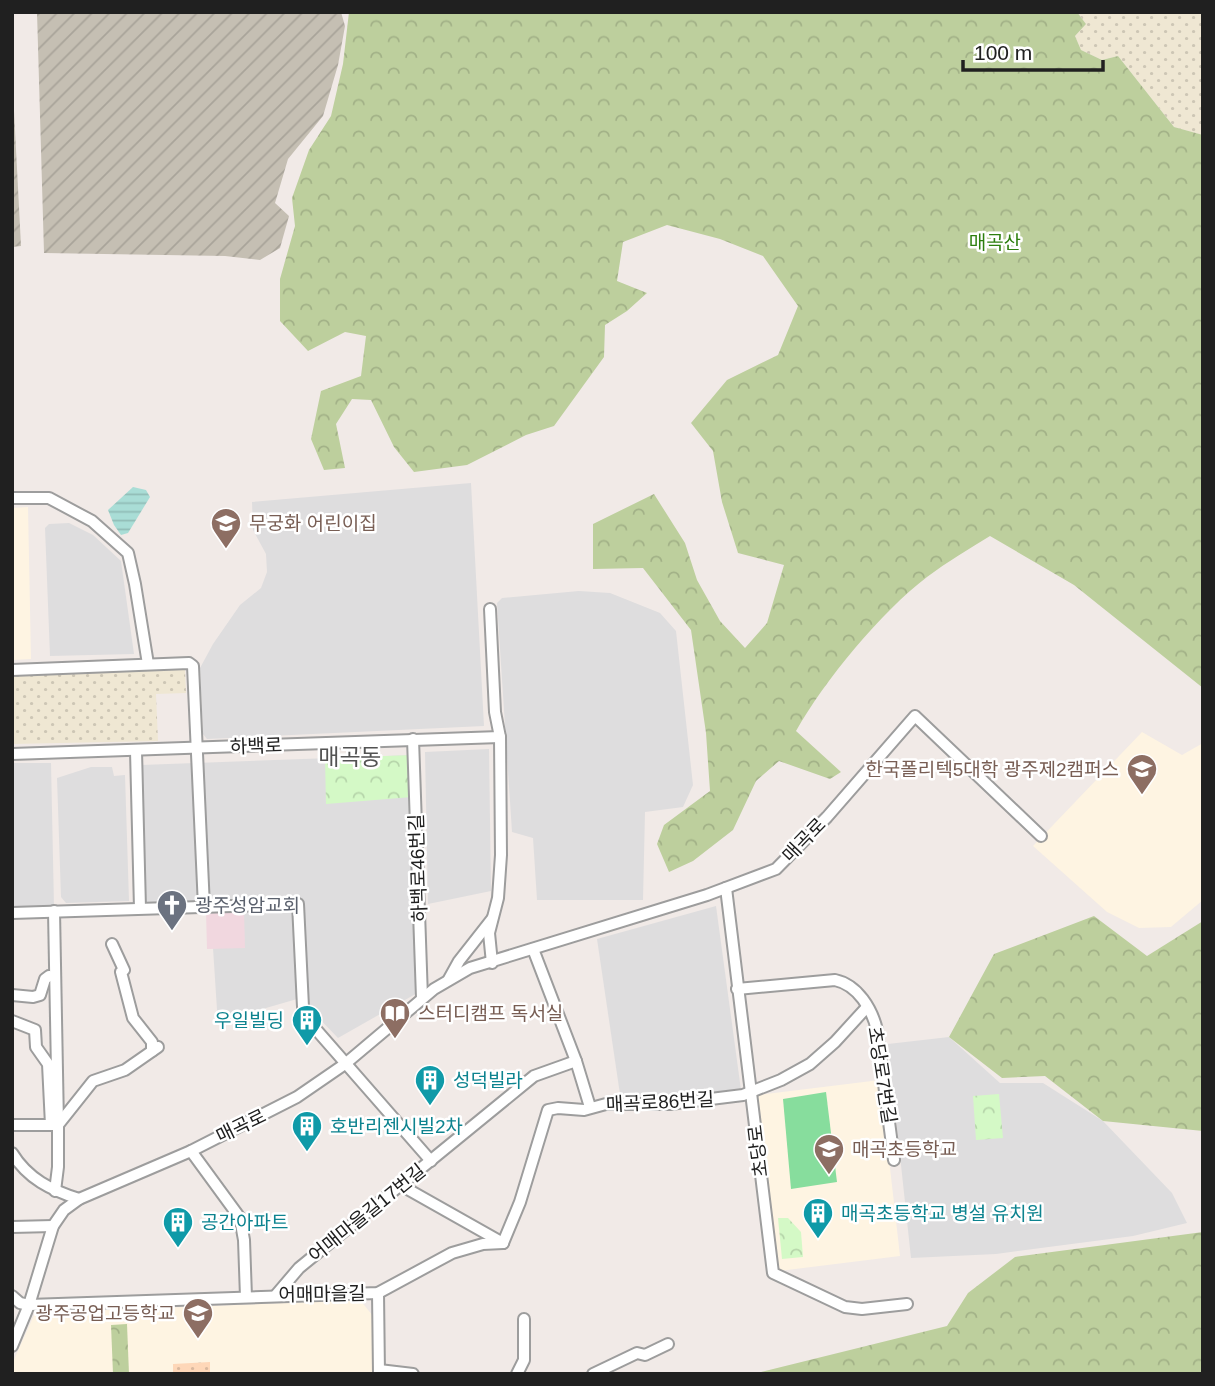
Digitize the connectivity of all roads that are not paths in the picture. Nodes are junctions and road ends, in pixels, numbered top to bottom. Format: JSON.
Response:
{"nodes":[{"id":1,"x":12,"y":498,"type":"edge"},
{"id":2,"x":490,"y":609,"type":"dead end"},
{"id":3,"x":148,"y":664,"type":"junction"},
{"id":4,"x":12,"y":670,"type":"edge"},
{"id":5,"x":500,"y":737,"type":"junction"},
{"id":6,"x":413,"y":739,"type":"junction"},
{"id":7,"x":198,"y":748,"type":"junction"},
{"id":8,"x":136,"y":751,"type":"junction"},
{"id":9,"x":12,"y":754,"type":"edge"},
{"id":10,"x":1041,"y":836,"type":"dead end"},
{"id":11,"x":726,"y":888,"type":"junction"},
{"id":12,"x":204,"y":907,"type":"junction"},
{"id":13,"x":141,"y":908,"type":"junction"},
{"id":14,"x":54,"y":911,"type":"junction"},
{"id":15,"x":12,"y":913,"type":"edge"},
{"id":16,"x":492,"y":919,"type":"junction"},
{"id":17,"x":112,"y":944,"type":"dead end"},
{"id":18,"x":533,"y":949,"type":"junction"},
{"id":19,"x":492,"y":963,"type":"junction"},
{"id":20,"x":49,"y":976,"type":"dead end"},
{"id":21,"x":449,"y":979,"type":"junction"},
{"id":22,"x":737,"y":989,"type":"junction"},
{"id":23,"x":12,"y":995,"type":"edge"},
{"id":24,"x":422,"y":998,"type":"junction"},
{"id":25,"x":867,"y":1007,"type":"junction"},
{"id":26,"x":12,"y":1021,"type":"edge"},
{"id":27,"x":576,"y":1061,"type":"junction"},
{"id":28,"x":345,"y":1064,"type":"junction"},
{"id":29,"x":751,"y":1093,"type":"junction"},
{"id":30,"x":590,"y":1107,"type":"junction"},
{"id":31,"x":12,"y":1125,"type":"edge"},
{"id":32,"x":54,"y":1125,"type":"junction"},
{"id":33,"x":191,"y":1151,"type":"junction"},
{"id":34,"x":12,"y":1153,"type":"edge"},
{"id":35,"x":894,"y":1160,"type":"dead end"},
{"id":36,"x":431,"y":1161,"type":"junction"},
{"id":37,"x":402,"y":1186,"type":"junction"},
{"id":38,"x":55,"y":1191,"type":"junction"},
{"id":39,"x":79,"y":1199,"type":"junction"},
{"id":40,"x":53,"y":1226,"type":"junction"},
{"id":41,"x":12,"y":1227,"type":"edge"},
{"id":42,"x":503,"y":1242,"type":"junction"},
{"id":43,"x":378,"y":1293,"type":"junction"},
{"id":44,"x":276,"y":1295,"type":"junction"},
{"id":45,"x":12,"y":1296,"type":"edge"},
{"id":46,"x":246,"y":1297,"type":"junction"},
{"id":47,"x":906,"y":1304,"type":"dead end"},
{"id":48,"x":29,"y":1305,"type":"junction"},
{"id":49,"x":524,"y":1319,"type":"dead end"},
{"id":50,"x":668,"y":1344,"type":"dead end"},
{"id":51,"x":12,"y":1346,"type":"edge"},
{"id":52,"x":379,"y":1372,"type":"edge"},
{"id":53,"x":413,"y":1374,"type":"edge"},
{"id":54,"x":517,"y":1374,"type":"edge"},
{"id":55,"x":593,"y":1374,"type":"edge"}],
"edges":[{"from":1,"to":3,"type":"street"},
{"from":2,"to":5,"type":"street","name":"매곡로"},
{"from":3,"to":4,"type":"street"},
{"from":3,"to":7,"type":"street"},
{"from":5,"to":6,"type":"street","name":"하백로"},
{"from":5,"to":16,"type":"street","name":"매곡로"},
{"from":6,"to":7,"type":"street","name":"하백로"},
{"from":6,"to":24,"type":"street","name":"하백로46번길"},
{"from":7,"to":8,"type":"street","name":"하백로"},
{"from":7,"to":12,"type":"street"},
{"from":8,"to":9,"type":"street","name":"하백로"},
{"from":8,"to":13,"type":"street"},
{"from":10,"to":11,"type":"street","name":"매곡로"},
{"from":11,"to":18,"type":"street","name":"매곡로"},
{"from":11,"to":22,"type":"street","name":"초당로"},
{"from":12,"to":13,"type":"street"},
{"from":12,"to":28,"type":"street","name":"어매마을길17번길"},
{"from":13,"to":14,"type":"street"},
{"from":14,"to":15,"type":"street"},
{"from":14,"to":32,"type":"street"},
{"from":16,"to":19,"type":"street","name":"매곡로"},
{"from":16,"to":21,"type":"street","name":"매곡로"},
{"from":17,"to":32,"type":"street"},
{"from":18,"to":19,"type":"street","name":"매곡로"},
{"from":18,"to":27,"type":"street","name":"매곡로86번길"},
{"from":19,"to":21,"type":"street","name":"매곡로"},
{"from":20,"to":23,"type":"street"},
{"from":21,"to":24,"type":"street","name":"매곡로"},
{"from":22,"to":25,"type":"street","name":"초당로7번길"},
{"from":22,"to":29,"type":"street","name":"초당로"},
{"from":24,"to":28,"type":"street","name":"매곡로"},
{"from":25,"to":29,"type":"street","name":"매곡로86번길"},
{"from":25,"to":35,"type":"street","name":"초당로7번길"},
{"from":26,"to":32,"type":"street"},
{"from":27,"to":30,"type":"street","name":"매곡로86번길"},
{"from":27,"to":36,"type":"street","name":"어매마을길17번길"},
{"from":28,"to":33,"type":"street","name":"매곡로"},
{"from":28,"to":36,"type":"street","name":"어매마을길17번길"},
{"from":29,"to":30,"type":"street","name":"매곡로86번길"},
{"from":29,"to":47,"type":"street","name":"초당로"},
{"from":30,"to":42,"type":"street"},
{"from":31,"to":32,"type":"street"},
{"from":32,"to":38,"type":"street"},
{"from":33,"to":39,"type":"street","name":"매곡로"},
{"from":33,"to":46,"type":"street"},
{"from":34,"to":38,"type":"street"},
{"from":36,"to":37,"type":"street","name":"어매마을길17번길"},
{"from":37,"to":42,"type":"street"},
{"from":37,"to":44,"type":"street","name":"어매마을길17번길"},
{"from":38,"to":39,"type":"street"},
{"from":39,"to":40,"type":"street","name":"매곡로"},
{"from":40,"to":41,"type":"street"},
{"from":40,"to":48,"type":"street"},
{"from":42,"to":43,"type":"street","name":"어매마을길"},
{"from":43,"to":44,"type":"street","name":"어매마을길"},
{"from":43,"to":52,"type":"street"},
{"from":44,"to":46,"type":"street","name":"어매마을길"},
{"from":45,"to":48,"type":"street"},
{"from":46,"to":48,"type":"street","name":"어매마을길"},
{"from":48,"to":51,"type":"street"},
{"from":49,"to":54,"type":"street"},
{"from":50,"to":55,"type":"street"},
{"from":52,"to":53,"type":"street"}]}
